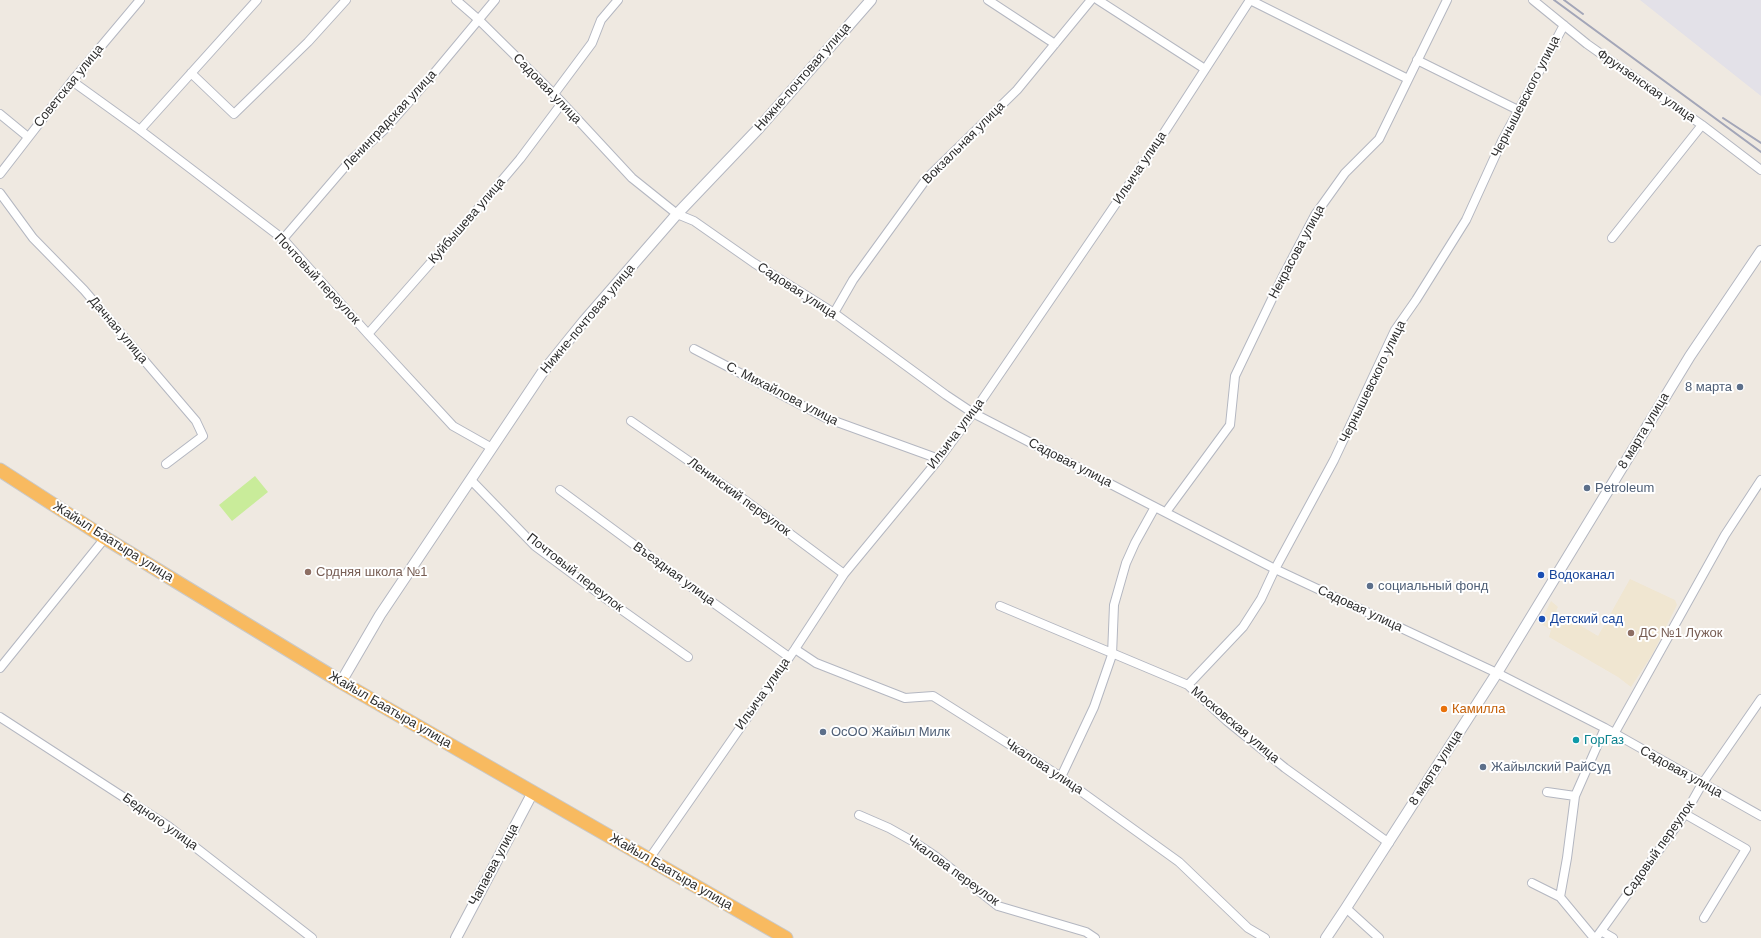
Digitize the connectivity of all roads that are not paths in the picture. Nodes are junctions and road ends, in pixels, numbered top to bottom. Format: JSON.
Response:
{"nodes":[{"id":1,"x":140,"y":0,"type":"edge"},
{"id":2,"x":257,"y":0,"type":"edge"},
{"id":3,"x":346,"y":0,"type":"edge"},
{"id":4,"x":456,"y":0,"type":"edge"},
{"id":5,"x":494,"y":0,"type":"edge"},
{"id":6,"x":618,"y":0,"type":"edge"},
{"id":7,"x":871,"y":0,"type":"edge"},
{"id":8,"x":988,"y":0,"type":"edge"},
{"id":9,"x":1091,"y":0,"type":"edge"},
{"id":10,"x":1098,"y":0,"type":"edge"},
{"id":11,"x":1250,"y":0,"type":"edge"},
{"id":12,"x":1447,"y":0,"type":"edge"},
{"id":13,"x":1533,"y":0,"type":"edge"},
{"id":14,"x":479,"y":20,"type":"junction"},
{"id":15,"x":1564,"y":25,"type":"junction"},
{"id":16,"x":1055,"y":44,"type":"junction"},
{"id":17,"x":1417,"y":60,"type":"junction"},
{"id":18,"x":1205,"y":69,"type":"junction"},
{"id":19,"x":191,"y":73,"type":"junction"},
{"id":20,"x":1408,"y":79,"type":"junction"},
{"id":21,"x":72,"y":81,"type":"junction"},
{"id":22,"x":554,"y":94,"type":"junction"},
{"id":23,"x":562,"y":103,"type":"junction"},
{"id":24,"x":1518,"y":110,"type":"junction"},
{"id":25,"x":0,"y":114,"type":"edge"},
{"id":26,"x":1702,"y":125,"type":"junction"},
{"id":27,"x":140,"y":130,"type":"junction"},
{"id":28,"x":28,"y":137,"type":"junction"},
{"id":29,"x":1761,"y":170,"type":"edge"},
{"id":30,"x":0,"y":174,"type":"edge"},
{"id":31,"x":0,"y":193,"type":"edge"},
{"id":32,"x":677,"y":214,"type":"junction"},
{"id":33,"x":1612,"y":238,"type":"dead end"},
{"id":34,"x":283,"y":239,"type":"junction"},
{"id":35,"x":1761,"y":251,"type":"edge"},
{"id":36,"x":834,"y":313,"type":"junction"},
{"id":37,"x":368,"y":334,"type":"junction"},
{"id":38,"x":694,"y":349,"type":"dead end"},
{"id":39,"x":973,"y":413,"type":"junction"},
{"id":40,"x":632,"y":421,"type":"dead end"},
{"id":41,"x":492,"y":448,"type":"junction"},
{"id":42,"x":939,"y":459,"type":"junction"},
{"id":43,"x":166,"y":464,"type":"dead end"},
{"id":44,"x":0,"y":470,"type":"edge"},
{"id":45,"x":471,"y":480,"type":"junction"},
{"id":46,"x":1761,"y":480,"type":"edge"},
{"id":47,"x":560,"y":490,"type":"dead end"},
{"id":48,"x":1155,"y":507,"type":"junction"},
{"id":49,"x":1166,"y":512,"type":"junction"},
{"id":50,"x":105,"y":538,"type":"junction"},
{"id":51,"x":1274,"y":569,"type":"junction"},
{"id":52,"x":844,"y":574,"type":"junction"},
{"id":53,"x":1000,"y":606,"type":"dead end"},
{"id":54,"x":796,"y":649,"type":"junction"},
{"id":55,"x":1112,"y":654,"type":"junction"},
{"id":56,"x":688,"y":657,"type":"dead end"},
{"id":57,"x":790,"y":657,"type":"junction"},
{"id":58,"x":0,"y":668,"type":"edge"},
{"id":59,"x":1497,"y":673,"type":"junction"},
{"id":60,"x":344,"y":676,"type":"junction"},
{"id":61,"x":1188,"y":685,"type":"junction"},
{"id":62,"x":1761,"y":699,"type":"edge"},
{"id":63,"x":0,"y":717,"type":"edge"},
{"id":64,"x":1605,"y":728,"type":"junction"},
{"id":65,"x":1614,"y":734,"type":"junction"},
{"id":66,"x":1061,"y":776,"type":"junction"},
{"id":67,"x":1702,"y":784,"type":"junction"},
{"id":68,"x":532,"y":792,"type":"junction"},
{"id":69,"x":1547,"y":792,"type":"dead end"},
{"id":70,"x":1575,"y":796,"type":"junction"},
{"id":71,"x":1685,"y":814,"type":"junction"},
{"id":72,"x":859,"y":815,"type":"dead end"},
{"id":73,"x":1761,"y":816,"type":"edge"},
{"id":74,"x":1389,"y":843,"type":"junction"},
{"id":75,"x":649,"y":859,"type":"junction"},
{"id":76,"x":1532,"y":883,"type":"dead end"},
{"id":77,"x":1560,"y":897,"type":"junction"},
{"id":78,"x":1346,"y":908,"type":"junction"},
{"id":79,"x":1704,"y":918,"type":"dead end"},
{"id":80,"x":1601,"y":930,"type":"junction"},
{"id":81,"x":312,"y":938,"type":"edge"},
{"id":82,"x":456,"y":938,"type":"edge"},
{"id":83,"x":786,"y":938,"type":"edge"},
{"id":84,"x":1095,"y":938,"type":"edge"},
{"id":85,"x":1265,"y":938,"type":"edge"},
{"id":86,"x":1326,"y":938,"type":"edge"},
{"id":87,"x":1379,"y":938,"type":"edge"},
{"id":88,"x":1595,"y":938,"type":"edge"},
{"id":89,"x":1614,"y":938,"type":"edge"}],
"edges":[{"from":1,"to":21,"type":"street","name":"Советская улица"},
{"from":2,"to":19,"type":"street"},
{"from":3,"to":19,"type":"street"},
{"from":4,"to":14,"type":"street","name":"Садовая улица"},
{"from":5,"to":14,"type":"street","name":"Ленинградская улица"},
{"from":6,"to":22,"type":"street"},
{"from":7,"to":32,"type":"street","name":"Нижне-почтовая улица"},
{"from":8,"to":16,"type":"street"},
{"from":9,"to":16,"type":"street","name":"Вокзальная улица"},
{"from":10,"to":18,"type":"street"},
{"from":11,"to":18,"type":"street","name":"Ильича улица"},
{"from":11,"to":20,"type":"street"},
{"from":12,"to":17,"type":"street","name":"Некрасова улица"},
{"from":13,"to":15,"type":"street","name":"Фрунзенская улица"},
{"from":14,"to":22,"type":"street","name":"Садовая улица"},
{"from":14,"to":34,"type":"street","name":"Ленинградская улица"},
{"from":15,"to":24,"type":"street","name":"Чернышевского улица"},
{"from":15,"to":26,"type":"street","name":"Фрунзенская улица"},
{"from":16,"to":36,"type":"street","name":"Вокзальная улица"},
{"from":17,"to":20,"type":"street","name":"Некрасова улица"},
{"from":17,"to":24,"type":"street"},
{"from":18,"to":39,"type":"street","name":"Ильича улица"},
{"from":19,"to":27,"type":"street"},
{"from":20,"to":49,"type":"street","name":"Некрасова улица"},
{"from":21,"to":27,"type":"street","name":"Почтовый переулок"},
{"from":21,"to":28,"type":"street","name":"Советская улица"},
{"from":22,"to":23,"type":"street","name":"Садовая улица"},
{"from":23,"to":32,"type":"street","name":"Садовая улица"},
{"from":23,"to":37,"type":"street","name":"Куйбышева улица"},
{"from":24,"to":51,"type":"street","name":"Чернышевского улица"},
{"from":25,"to":28,"type":"street"},
{"from":26,"to":29,"type":"street","name":"Фрунзенская улица"},
{"from":26,"to":33,"type":"street"},
{"from":27,"to":34,"type":"street","name":"Почтовый переулок"},
{"from":28,"to":30,"type":"street","name":"Советская улица"},
{"from":31,"to":43,"type":"street","name":"Дачная улица"},
{"from":32,"to":36,"type":"street","name":"Садовая улица"},
{"from":32,"to":41,"type":"street","name":"Нижне-почтовая улица"},
{"from":34,"to":37,"type":"street","name":"Почтовый переулок"},
{"from":35,"to":59,"type":"street","name":"8 марта улица"},
{"from":36,"to":39,"type":"street","name":"Садовая улица"},
{"from":37,"to":41,"type":"street","name":"Почтовый переулок"},
{"from":38,"to":42,"type":"street","name":"С. Михайлова улица"},
{"from":39,"to":42,"type":"street","name":"Ильича улица"},
{"from":39,"to":48,"type":"street","name":"Садовая улица"},
{"from":40,"to":52,"type":"street","name":"Ленинский переулок"},
{"from":41,"to":45,"type":"street","name":"Нижне-почтовая улица"},
{"from":42,"to":52,"type":"street","name":"Ильича улица"},
{"from":44,"to":50,"type":"highway","name":"Жайыл Баатыра улица"},
{"from":45,"to":56,"type":"street","name":"Почтовый переулок"},
{"from":45,"to":60,"type":"street","name":"Нижне-почтовая улица"},
{"from":46,"to":65,"type":"street"},
{"from":47,"to":57,"type":"street","name":"Въездная улица"},
{"from":48,"to":49,"type":"street","name":"Садовая улица"},
{"from":48,"to":55,"type":"street"},
{"from":49,"to":51,"type":"street","name":"Садовая улица"},
{"from":50,"to":58,"type":"street"},
{"from":50,"to":60,"type":"highway","name":"Жайыл Баатыра улица"},
{"from":51,"to":59,"type":"street","name":"Садовая улица"},
{"from":51,"to":61,"type":"street","name":"Чернышевского улица"},
{"from":52,"to":54,"type":"street","name":"Ильича улица"},
{"from":53,"to":55,"type":"street","name":"Московская улица"},
{"from":54,"to":57,"type":"street","name":"Ильича улица"},
{"from":54,"to":66,"type":"street","name":"Чкалова улица"},
{"from":55,"to":61,"type":"street","name":"Московская улица"},
{"from":55,"to":66,"type":"street"},
{"from":57,"to":75,"type":"street","name":"Ильича улица"},
{"from":59,"to":64,"type":"street","name":"Садовая улица"},
{"from":59,"to":74,"type":"street","name":"8 марта улица"},
{"from":60,"to":68,"type":"highway","name":"Жайыл Баатыра улица"},
{"from":61,"to":74,"type":"street","name":"Московская улица"},
{"from":62,"to":67,"type":"street","name":"Садовый переулок"},
{"from":63,"to":81,"type":"street","name":"Бедного улица"},
{"from":64,"to":65,"type":"street","name":"Садовая улица"},
{"from":64,"to":70,"type":"street"},
{"from":65,"to":67,"type":"street","name":"Садовая улица"},
{"from":66,"to":85,"type":"street","name":"Чкалова улица"},
{"from":67,"to":71,"type":"street","name":"Садовый переулок"},
{"from":67,"to":73,"type":"street","name":"Садовая улица"},
{"from":68,"to":75,"type":"highway","name":"Жайыл Баатыра улица"},
{"from":68,"to":82,"type":"street","name":"Чапаева улица"},
{"from":69,"to":70,"type":"street"},
{"from":70,"to":77,"type":"street"},
{"from":71,"to":79,"type":"street"},
{"from":71,"to":80,"type":"street","name":"Садовый переулок"},
{"from":72,"to":84,"type":"street","name":"Чкалова переулок"},
{"from":74,"to":78,"type":"street","name":"8 марта улица"},
{"from":75,"to":83,"type":"highway","name":"Жайыл Баатыра улица"},
{"from":76,"to":77,"type":"street"},
{"from":77,"to":88,"type":"street"},
{"from":78,"to":86,"type":"street","name":"8 марта улица"},
{"from":78,"to":87,"type":"street"},
{"from":80,"to":88,"type":"street","name":"Садовый переулок"},
{"from":80,"to":89,"type":"street"}]}
